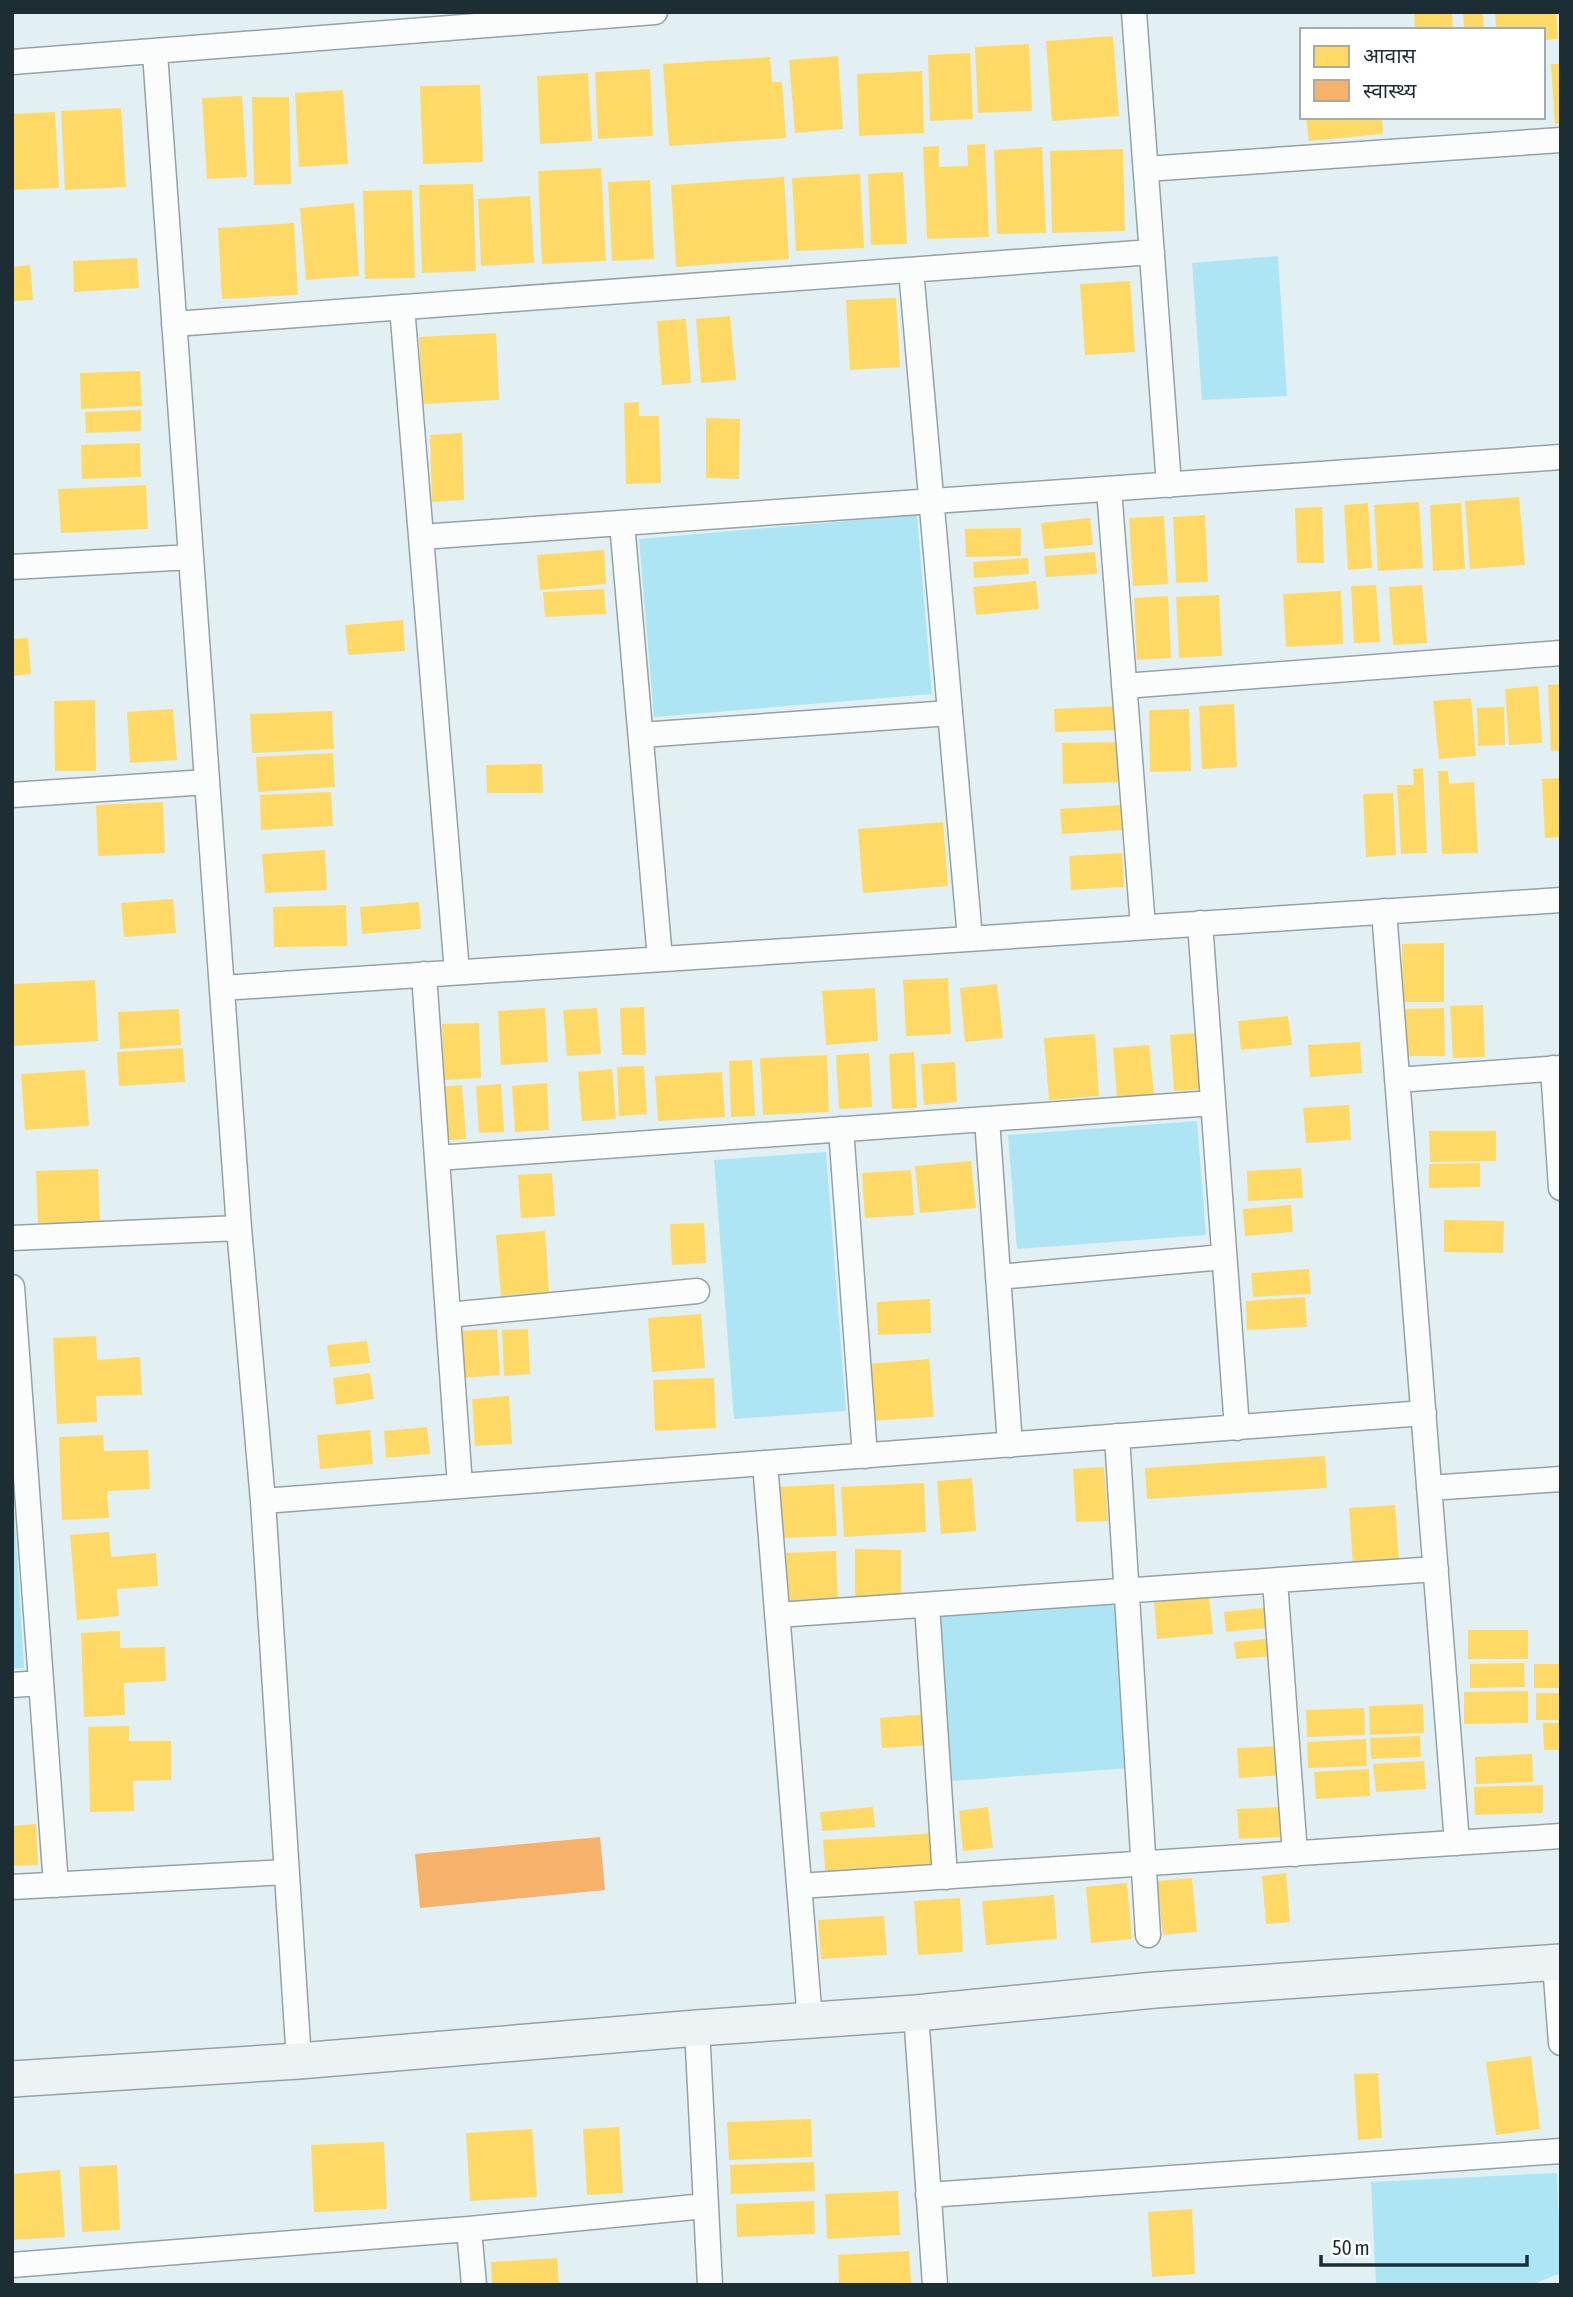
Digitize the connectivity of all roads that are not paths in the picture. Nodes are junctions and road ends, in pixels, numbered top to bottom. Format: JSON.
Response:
{"nodes":[{"id":1,"x":655,"y":12,"type":"edge"},
{"id":2,"x":1134,"y":12,"type":"edge"},
{"id":3,"x":155,"y":52,"type":"junction"},
{"id":4,"x":12,"y":62,"type":"edge"},
{"id":5,"x":1561,"y":140,"type":"edge"},
{"id":6,"x":1146,"y":169,"type":"junction"},
{"id":7,"x":1152,"y":252,"type":"junction"},
{"id":8,"x":911,"y":270,"type":"junction"},
{"id":9,"x":402,"y":307,"type":"junction"},
{"id":10,"x":174,"y":324,"type":"junction"},
{"id":11,"x":1561,"y":457,"type":"edge"},
{"id":12,"x":1169,"y":485,"type":"junction"},
{"id":13,"x":1109,"y":489,"type":"junction"},
{"id":14,"x":932,"y":501,"type":"junction"},
{"id":15,"x":622,"y":523,"type":"junction"},
{"id":16,"x":421,"y":537,"type":"junction"},
{"id":17,"x":191,"y":558,"type":"junction"},
{"id":18,"x":12,"y":568,"type":"edge"},
{"id":19,"x":1561,"y":653,"type":"edge"},
{"id":20,"x":1124,"y":686,"type":"junction"},
{"id":21,"x":950,"y":713,"type":"junction"},
{"id":22,"x":641,"y":735,"type":"junction"},
{"id":23,"x":207,"y":782,"type":"junction"},
{"id":24,"x":12,"y":795,"type":"edge"},
{"id":25,"x":1561,"y":900,"type":"edge"},
{"id":26,"x":1384,"y":911,"type":"junction"},
{"id":27,"x":1200,"y":923,"type":"junction"},
{"id":28,"x":1143,"y":927,"type":"junction"},
{"id":29,"x":970,"y":938,"type":"junction"},
{"id":30,"x":660,"y":959,"type":"junction"},
{"id":31,"x":457,"y":972,"type":"junction"},
{"id":32,"x":424,"y":974,"type":"junction"},
{"id":33,"x":222,"y":988,"type":"junction"},
{"id":34,"x":1557,"y":1068,"type":"edge"},
{"id":35,"x":1397,"y":1080,"type":"junction"},
{"id":36,"x":1213,"y":1103,"type":"junction"},
{"id":37,"x":987,"y":1119,"type":"junction"},
{"id":38,"x":841,"y":1129,"type":"junction"},
{"id":39,"x":437,"y":1158,"type":"junction"},
{"id":40,"x":1561,"y":1188,"type":"edge"},
{"id":41,"x":239,"y":1228,"type":"junction"},
{"id":42,"x":12,"y":1238,"type":"edge"},
{"id":43,"x":1224,"y":1257,"type":"junction"},
{"id":44,"x":998,"y":1277,"type":"junction"},
{"id":45,"x":12,"y":1287,"type":"edge"},
{"id":46,"x":697,"y":1291,"type":"dead end"},
{"id":47,"x":448,"y":1315,"type":"junction"},
{"id":48,"x":1424,"y":1413,"type":"junction"},
{"id":49,"x":1237,"y":1427,"type":"junction"},
{"id":50,"x":1117,"y":1436,"type":"junction"},
{"id":51,"x":1010,"y":1444,"type":"junction"},
{"id":52,"x":18,"y":1448,"type":"edge"},
{"id":53,"x":865,"y":1455,"type":"junction"},
{"id":54,"x":765,"y":1463,"type":"junction"},
{"id":55,"x":1561,"y":1479,"type":"edge"},
{"id":56,"x":460,"y":1486,"type":"junction"},
{"id":57,"x":1429,"y":1488,"type":"junction"},
{"id":58,"x":263,"y":1501,"type":"junction"},
{"id":59,"x":1436,"y":1569,"type":"junction"},
{"id":60,"x":1275,"y":1581,"type":"junction"},
{"id":61,"x":1127,"y":1591,"type":"junction"},
{"id":62,"x":927,"y":1605,"type":"junction"},
{"id":63,"x":777,"y":1615,"type":"junction"},
{"id":64,"x":41,"y":1683,"type":"junction"},
{"id":65,"x":12,"y":1685,"type":"edge"},
{"id":66,"x":1561,"y":1836,"type":"edge"},
{"id":67,"x":1457,"y":1843,"type":"junction"},
{"id":68,"x":1295,"y":1854,"type":"junction"},
{"id":69,"x":1144,"y":1864,"type":"junction"},
{"id":70,"x":286,"y":1872,"type":"junction"},
{"id":71,"x":946,"y":1877,"type":"junction"},
{"id":72,"x":56,"y":1885,"type":"junction"},
{"id":73,"x":799,"y":1886,"type":"junction"},
{"id":74,"x":12,"y":1887,"type":"edge"},
{"id":75,"x":1148,"y":1935,"type":"dead end"},
{"id":76,"x":1558,"y":1963,"type":"edge"},
{"id":77,"x":916,"y":2013,"type":"junction"},
{"id":78,"x":810,"y":2021,"type":"junction"},
{"id":79,"x":697,"y":2028,"type":"junction"},
{"id":80,"x":1561,"y":2043,"type":"edge"},
{"id":81,"x":299,"y":2061,"type":"junction"},
{"id":82,"x":12,"y":2078,"type":"edge"},
{"id":83,"x":1561,"y":2151,"type":"edge"},
{"id":84,"x":928,"y":2196,"type":"junction"},
{"id":85,"x":705,"y":2206,"type":"junction"},
{"id":86,"x":469,"y":2229,"type":"junction"},
{"id":87,"x":12,"y":2264,"type":"edge"},
{"id":88,"x":474,"y":2285,"type":"edge"},
{"id":89,"x":710,"y":2285,"type":"edge"},
{"id":90,"x":934,"y":2285,"type":"edge"}],
"edges":[{"from":1,"to":3,"type":"street"},
{"from":2,"to":6,"type":"street"},
{"from":3,"to":4,"type":"street"},
{"from":3,"to":10,"type":"street"},
{"from":5,"to":6,"type":"street"},
{"from":6,"to":7,"type":"street"},
{"from":7,"to":8,"type":"street"},
{"from":7,"to":12,"type":"street"},
{"from":8,"to":9,"type":"street"},
{"from":8,"to":14,"type":"street"},
{"from":9,"to":10,"type":"street"},
{"from":9,"to":16,"type":"street"},
{"from":10,"to":17,"type":"street"},
{"from":11,"to":12,"type":"street"},
{"from":12,"to":13,"type":"street"},
{"from":13,"to":14,"type":"street"},
{"from":13,"to":20,"type":"street"},
{"from":14,"to":15,"type":"street"},
{"from":14,"to":21,"type":"street"},
{"from":15,"to":16,"type":"street"},
{"from":15,"to":22,"type":"street"},
{"from":16,"to":31,"type":"street"},
{"from":17,"to":18,"type":"street"},
{"from":17,"to":23,"type":"street"},
{"from":19,"to":20,"type":"street"},
{"from":20,"to":28,"type":"street"},
{"from":21,"to":22,"type":"street"},
{"from":21,"to":29,"type":"street"},
{"from":22,"to":30,"type":"street"},
{"from":23,"to":24,"type":"street"},
{"from":23,"to":33,"type":"street"},
{"from":25,"to":26,"type":"street"},
{"from":26,"to":27,"type":"street"},
{"from":26,"to":35,"type":"street"},
{"from":27,"to":28,"type":"street"},
{"from":27,"to":36,"type":"street"},
{"from":28,"to":29,"type":"street"},
{"from":29,"to":30,"type":"street"},
{"from":30,"to":31,"type":"street"},
{"from":31,"to":32,"type":"street"},
{"from":32,"to":33,"type":"street"},
{"from":32,"to":39,"type":"street"},
{"from":33,"to":41,"type":"street"},
{"from":34,"to":35,"type":"street"},
{"from":34,"to":40,"type":"street"},
{"from":35,"to":48,"type":"street"},
{"from":36,"to":37,"type":"street"},
{"from":36,"to":43,"type":"street"},
{"from":37,"to":38,"type":"street"},
{"from":37,"to":44,"type":"street"},
{"from":38,"to":39,"type":"street"},
{"from":38,"to":53,"type":"street"},
{"from":39,"to":47,"type":"street"},
{"from":41,"to":42,"type":"street"},
{"from":41,"to":58,"type":"street"},
{"from":43,"to":44,"type":"street"},
{"from":43,"to":49,"type":"street"},
{"from":44,"to":51,"type":"street"},
{"from":45,"to":52,"type":"street"},
{"from":46,"to":47,"type":"street"},
{"from":47,"to":56,"type":"street"},
{"from":48,"to":49,"type":"street"},
{"from":48,"to":57,"type":"street"},
{"from":49,"to":50,"type":"street"},
{"from":50,"to":51,"type":"street"},
{"from":50,"to":61,"type":"street"},
{"from":51,"to":53,"type":"street"},
{"from":52,"to":64,"type":"street"},
{"from":53,"to":54,"type":"street"},
{"from":54,"to":56,"type":"street"},
{"from":54,"to":63,"type":"street"},
{"from":55,"to":57,"type":"street"},
{"from":56,"to":58,"type":"street"},
{"from":57,"to":59,"type":"street"},
{"from":58,"to":70,"type":"street"},
{"from":59,"to":60,"type":"street"},
{"from":59,"to":67,"type":"street"},
{"from":60,"to":61,"type":"street"},
{"from":60,"to":68,"type":"street"},
{"from":61,"to":62,"type":"street"},
{"from":61,"to":69,"type":"street"},
{"from":62,"to":63,"type":"street"},
{"from":62,"to":71,"type":"street"},
{"from":63,"to":73,"type":"street"},
{"from":64,"to":65,"type":"street"},
{"from":64,"to":72,"type":"street"},
{"from":66,"to":67,"type":"street"},
{"from":67,"to":68,"type":"street"},
{"from":68,"to":69,"type":"street"},
{"from":69,"to":71,"type":"street"},
{"from":69,"to":75,"type":"street"},
{"from":70,"to":72,"type":"street"},
{"from":70,"to":81,"type":"street"},
{"from":71,"to":73,"type":"street"},
{"from":72,"to":74,"type":"street"},
{"from":73,"to":78,"type":"street"},
{"from":76,"to":77,"type":"street"},
{"from":76,"to":80,"type":"street"},
{"from":77,"to":78,"type":"street"},
{"from":77,"to":84,"type":"street"},
{"from":78,"to":79,"type":"street"},
{"from":79,"to":81,"type":"street"},
{"from":79,"to":85,"type":"street"},
{"from":81,"to":82,"type":"street"},
{"from":83,"to":84,"type":"street"},
{"from":84,"to":90,"type":"street"},
{"from":85,"to":86,"type":"street"},
{"from":85,"to":89,"type":"street"},
{"from":86,"to":87,"type":"street"},
{"from":86,"to":88,"type":"street"}]}
